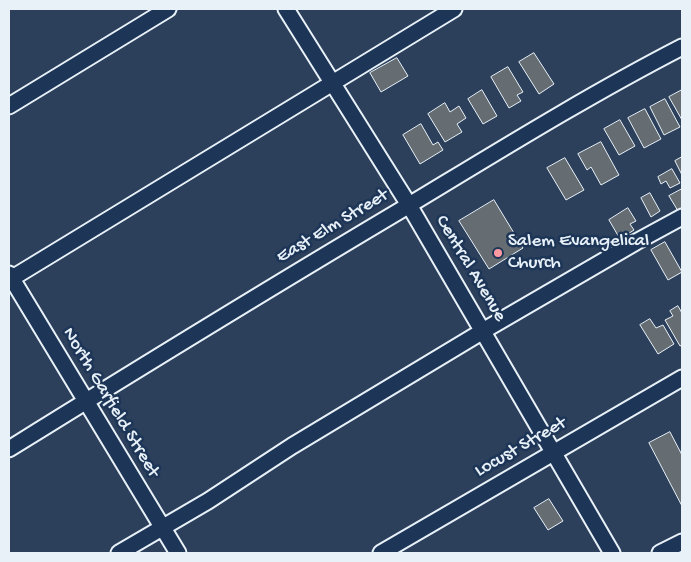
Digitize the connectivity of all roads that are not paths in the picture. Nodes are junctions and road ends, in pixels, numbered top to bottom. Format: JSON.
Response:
{"nodes":[{"id":1,"x":168,"y":9,"type":"edge"},
{"id":2,"x":286,"y":9,"type":"edge"},
{"id":3,"x":454,"y":9,"type":"edge"},
{"id":4,"x":682,"y":47,"type":"edge"},
{"id":5,"x":332,"y":83,"type":"junction"},
{"id":6,"x":9,"y":106,"type":"edge"},
{"id":7,"x":408,"y":205,"type":"junction"},
{"id":8,"x":682,"y":217,"type":"edge"},
{"id":9,"x":10,"y":277,"type":"edge"},
{"id":10,"x":484,"y":332,"type":"junction"},
{"id":11,"x":682,"y":378,"type":"edge"},
{"id":12,"x":85,"y":402,"type":"junction"},
{"id":13,"x":9,"y":449,"type":"edge"},
{"id":14,"x":553,"y":452,"type":"junction"},
{"id":15,"x":162,"y":527,"type":"junction"},
{"id":16,"x":682,"y":542,"type":"edge"},
{"id":17,"x":119,"y":553,"type":"edge"},
{"id":18,"x":178,"y":553,"type":"edge"},
{"id":19,"x":381,"y":553,"type":"edge"},
{"id":20,"x":612,"y":553,"type":"edge"},
{"id":21,"x":660,"y":553,"type":"edge"}],
"edges":[{"from":1,"to":6,"type":"street"},
{"from":2,"to":5,"type":"street","name":"Central Avenue"},
{"from":3,"to":5,"type":"street"},
{"from":4,"to":7,"type":"street","name":"East Elm Street"},
{"from":5,"to":7,"type":"street","name":"Central Avenue"},
{"from":5,"to":9,"type":"street"},
{"from":7,"to":10,"type":"street","name":"Central Avenue"},
{"from":7,"to":12,"type":"street","name":"East Elm Street"},
{"from":8,"to":10,"type":"street"},
{"from":9,"to":12,"type":"street","name":"North Garfield Street"},
{"from":10,"to":14,"type":"street","name":"Central Avenue"},
{"from":10,"to":15,"type":"street"},
{"from":11,"to":14,"type":"street","name":"Locust Street"},
{"from":12,"to":13,"type":"street","name":"East Elm Street"},
{"from":12,"to":15,"type":"street","name":"North Garfield Street"},
{"from":14,"to":19,"type":"street","name":"Locust Street"},
{"from":14,"to":20,"type":"street","name":"Central Avenue"},
{"from":15,"to":17,"type":"street"},
{"from":15,"to":18,"type":"street","name":"North Garfield Street"},
{"from":16,"to":21,"type":"street"}]}
